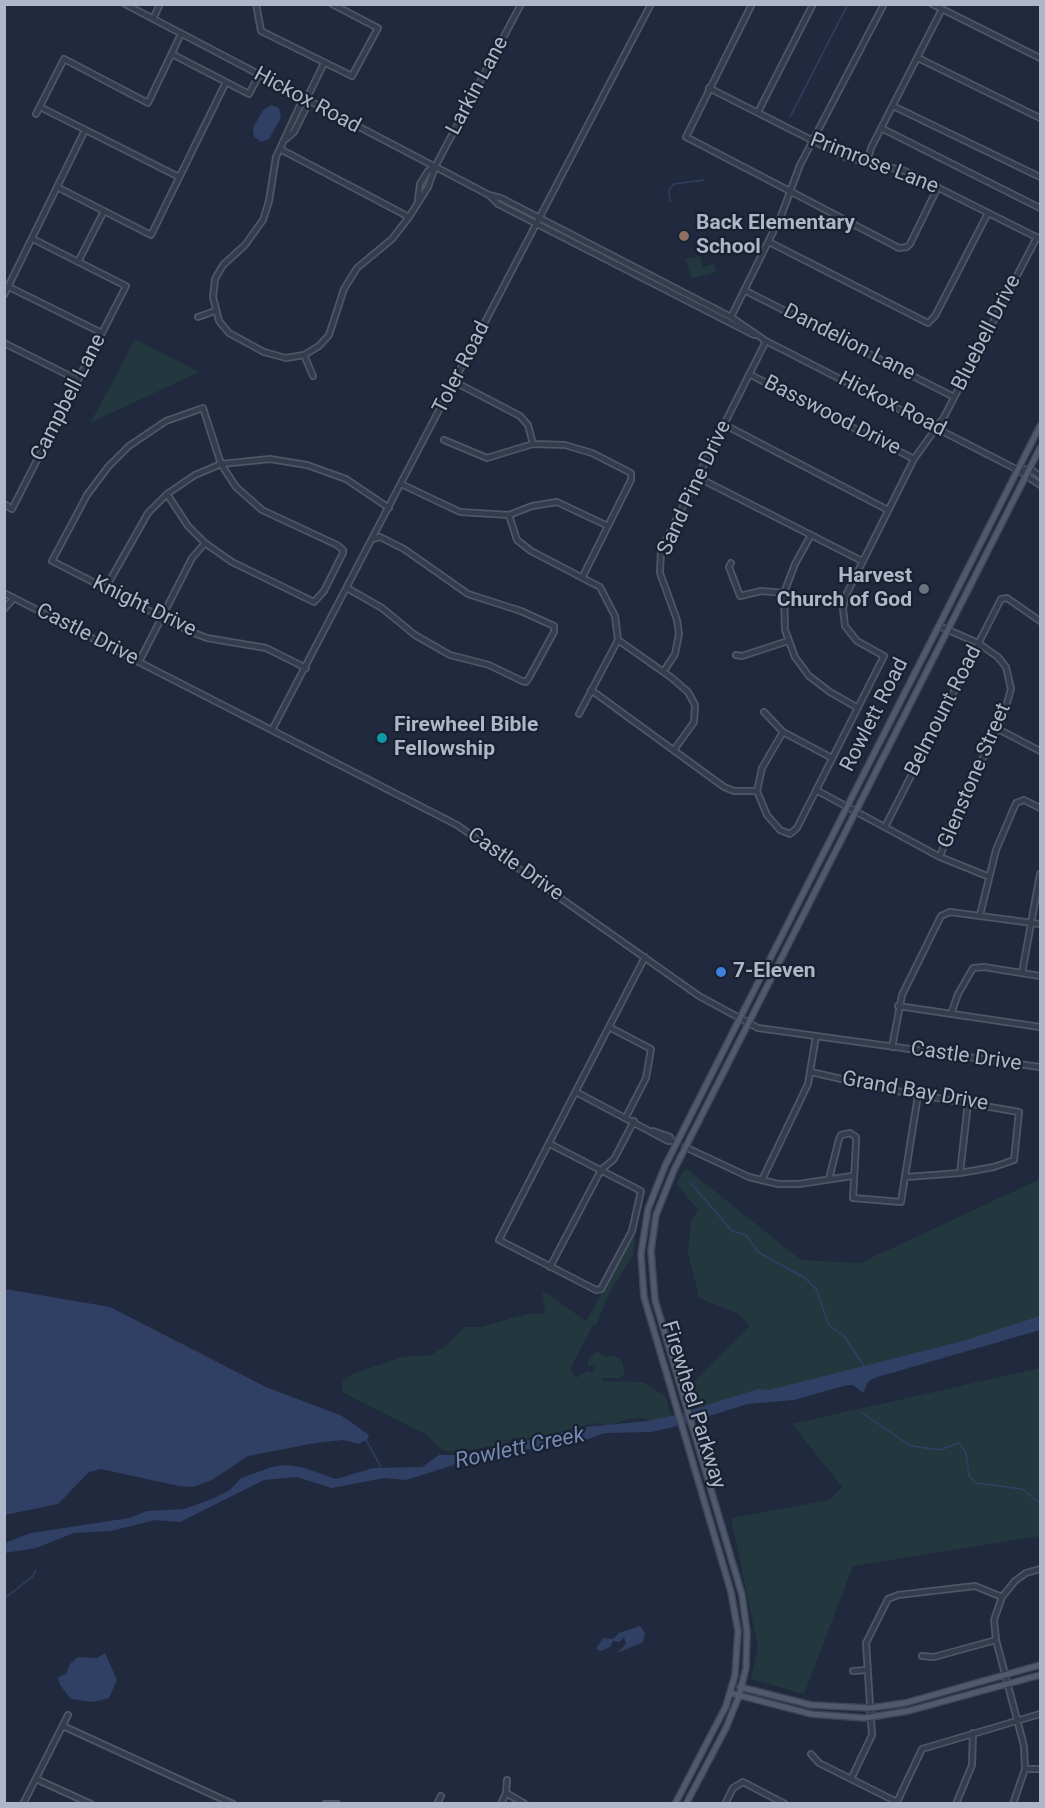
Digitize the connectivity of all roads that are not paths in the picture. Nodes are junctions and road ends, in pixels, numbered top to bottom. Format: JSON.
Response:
{"nodes":[{"id":1,"x":125,"y":4,"type":"edge"},
{"id":2,"x":160,"y":4,"type":"edge"},
{"id":3,"x":256,"y":4,"type":"edge"},
{"id":4,"x":332,"y":4,"type":"edge"},
{"id":5,"x":521,"y":4,"type":"edge"},
{"id":6,"x":651,"y":4,"type":"edge"},
{"id":7,"x":752,"y":4,"type":"edge"},
{"id":8,"x":813,"y":4,"type":"edge"},
{"id":9,"x":884,"y":4,"type":"edge"},
{"id":10,"x":932,"y":4,"type":"edge"},
{"id":11,"x":942,"y":9,"type":"junction"},
{"id":12,"x":153,"y":19,"type":"junction"},
{"id":13,"x":181,"y":34,"type":"junction"},
{"id":14,"x":172,"y":54,"type":"junction"},
{"id":15,"x":918,"y":58,"type":"junction"},
{"id":16,"x":1041,"y":58,"type":"edge"},
{"id":17,"x":324,"y":63,"type":"junction"},
{"id":18,"x":259,"y":75,"type":"junction"},
{"id":19,"x":226,"y":82,"type":"junction"},
{"id":20,"x":709,"y":88,"type":"junction"},
{"id":21,"x":306,"y":101,"type":"junction"},
{"id":22,"x":893,"y":106,"type":"junction"},
{"id":23,"x":40,"y":107,"type":"junction"},
{"id":24,"x":758,"y":112,"type":"junction"},
{"id":25,"x":36,"y":114,"type":"dead end"},
{"id":26,"x":1041,"y":118,"type":"edge"},
{"id":27,"x":881,"y":129,"type":"junction"},
{"id":28,"x":85,"y":130,"type":"junction"},
{"id":29,"x":812,"y":141,"type":"junction"},
{"id":30,"x":280,"y":149,"type":"junction"},
{"id":31,"x":867,"y":163,"type":"junction"},
{"id":32,"x":435,"y":167,"type":"junction"},
{"id":33,"x":179,"y":177,"type":"junction"},
{"id":34,"x":1041,"y":177,"type":"edge"},
{"id":35,"x":57,"y":188,"type":"junction"},
{"id":36,"x":938,"y":188,"type":"junction"},
{"id":37,"x":789,"y":191,"type":"junction"},
{"id":38,"x":489,"y":195,"type":"junction"},
{"id":39,"x":1041,"y":208,"type":"edge"},
{"id":40,"x":104,"y":211,"type":"junction"},
{"id":41,"x":988,"y":213,"type":"junction"},
{"id":42,"x":409,"y":217,"type":"junction"},
{"id":43,"x":540,"y":218,"type":"junction"},
{"id":44,"x":537,"y":224,"type":"junction"},
{"id":45,"x":1039,"y":238,"type":"edge"},
{"id":46,"x":33,"y":239,"type":"junction"},
{"id":47,"x":769,"y":242,"type":"junction"},
{"id":48,"x":78,"y":262,"type":"junction"},
{"id":49,"x":635,"y":267,"type":"junction"},
{"id":50,"x":632,"y":273,"type":"junction"},
{"id":51,"x":641,"y":278,"type":"junction"},
{"id":52,"x":9,"y":287,"type":"junction"},
{"id":53,"x":744,"y":290,"type":"junction"},
{"id":54,"x":684,"y":292,"type":"junction"},
{"id":55,"x":4,"y":295,"type":"edge"},
{"id":56,"x":215,"y":311,"type":"junction"},
{"id":57,"x":731,"y":316,"type":"junction"},
{"id":58,"x":198,"y":317,"type":"dead end"},
{"id":59,"x":727,"y":323,"type":"junction"},
{"id":60,"x":102,"y":333,"type":"junction"},
{"id":61,"x":766,"y":341,"type":"junction"},
{"id":62,"x":4,"y":343,"type":"edge"},
{"id":63,"x":304,"y":355,"type":"junction"},
{"id":64,"x":749,"y":374,"type":"junction"},
{"id":65,"x":313,"y":376,"type":"dead end"},
{"id":66,"x":78,"y":380,"type":"junction"},
{"id":67,"x":455,"y":382,"type":"junction"},
{"id":68,"x":954,"y":397,"type":"junction"},
{"id":69,"x":725,"y":425,"type":"junction"},
{"id":70,"x":1041,"y":426,"type":"edge"},
{"id":71,"x":937,"y":428,"type":"junction"},
{"id":72,"x":444,"y":440,"type":"dead end"},
{"id":73,"x":533,"y":444,"type":"junction"},
{"id":74,"x":1041,"y":448,"type":"edge"},
{"id":75,"x":914,"y":459,"type":"junction"},
{"id":76,"x":221,"y":464,"type":"junction"},
{"id":77,"x":1030,"y":469,"type":"junction"},
{"id":78,"x":1018,"y":470,"type":"junction"},
{"id":79,"x":1041,"y":476,"type":"edge"},
{"id":80,"x":1026,"y":477,"type":"junction"},
{"id":81,"x":699,"y":478,"type":"junction"},
{"id":82,"x":401,"y":484,"type":"junction"},
{"id":83,"x":1041,"y":485,"type":"edge"},
{"id":84,"x":167,"y":494,"type":"junction"},
{"id":85,"x":4,"y":504,"type":"edge"},
{"id":86,"x":389,"y":508,"type":"junction"},
{"id":87,"x":888,"y":510,"type":"junction"},
{"id":88,"x":509,"y":515,"type":"junction"},
{"id":89,"x":608,"y":526,"type":"junction"},
{"id":90,"x":811,"y":535,"type":"junction"},
{"id":91,"x":373,"y":539,"type":"junction"},
{"id":92,"x":204,"y":543,"type":"junction"},
{"id":93,"x":862,"y":561,"type":"junction"},
{"id":94,"x":730,"y":563,"type":"dead end"},
{"id":95,"x":583,"y":576,"type":"junction"},
{"id":96,"x":347,"y":588,"type":"junction"},
{"id":97,"x":105,"y":589,"type":"junction"},
{"id":98,"x":4,"y":593,"type":"edge"},
{"id":99,"x":784,"y":593,"type":"junction"},
{"id":100,"x":14,"y":598,"type":"junction"},
{"id":101,"x":4,"y":609,"type":"edge"},
{"id":102,"x":162,"y":616,"type":"junction"},
{"id":103,"x":1041,"y":621,"type":"edge"},
{"id":104,"x":939,"y":626,"type":"junction"},
{"id":105,"x":949,"y":630,"type":"junction"},
{"id":106,"x":618,"y":640,"type":"junction"},
{"id":107,"x":788,"y":641,"type":"junction"},
{"id":108,"x":978,"y":643,"type":"junction"},
{"id":109,"x":736,"y":655,"type":"dead end"},
{"id":110,"x":139,"y":662,"type":"junction"},
{"id":111,"x":306,"y":668,"type":"junction"},
{"id":112,"x":664,"y":672,"type":"junction"},
{"id":113,"x":591,"y":690,"type":"junction"},
{"id":114,"x":858,"y":708,"type":"junction"},
{"id":115,"x":764,"y":712,"type":"dead end"},
{"id":116,"x":579,"y":714,"type":"dead end"},
{"id":117,"x":998,"y":729,"type":"junction"},
{"id":118,"x":272,"y":730,"type":"junction"},
{"id":119,"x":783,"y":732,"type":"junction"},
{"id":120,"x":674,"y":750,"type":"junction"},
{"id":121,"x":1041,"y":751,"type":"edge"},
{"id":122,"x":832,"y":758,"type":"junction"},
{"id":123,"x":816,"y":790,"type":"junction"},
{"id":124,"x":758,"y":791,"type":"junction"},
{"id":125,"x":848,"y":806,"type":"junction"},
{"id":126,"x":1041,"y":808,"type":"edge"},
{"id":127,"x":855,"y":810,"type":"junction"},
{"id":128,"x":886,"y":825,"type":"junction"},
{"id":129,"x":940,"y":857,"type":"junction"},
{"id":130,"x":1041,"y":874,"type":"edge"},
{"id":131,"x":987,"y":876,"type":"junction"},
{"id":132,"x":806,"y":888,"type":"junction"},
{"id":133,"x":815,"y":893,"type":"junction"},
{"id":134,"x":980,"y":915,"type":"junction"},
{"id":135,"x":1030,"y":922,"type":"junction"},
{"id":136,"x":1041,"y":924,"type":"edge"},
{"id":137,"x":645,"y":957,"type":"junction"},
{"id":138,"x":1022,"y":973,"type":"junction"},
{"id":139,"x":1041,"y":976,"type":"edge"},
{"id":140,"x":898,"y":1006,"type":"junction"},
{"id":141,"x":951,"y":1014,"type":"junction"},
{"id":142,"x":740,"y":1020,"type":"junction"},
{"id":143,"x":747,"y":1023,"type":"junction"},
{"id":144,"x":609,"y":1027,"type":"junction"},
{"id":145,"x":1041,"y":1027,"type":"edge"},
{"id":146,"x":816,"y":1036,"type":"junction"},
{"id":147,"x":892,"y":1047,"type":"junction"},
{"id":148,"x":1041,"y":1067,"type":"edge"},
{"id":149,"x":811,"y":1072,"type":"junction"},
{"id":150,"x":576,"y":1092,"type":"junction"},
{"id":151,"x":918,"y":1095,"type":"junction"},
{"id":152,"x":968,"y":1103,"type":"junction"},
{"id":153,"x":694,"y":1109,"type":"junction"},
{"id":154,"x":626,"y":1117,"type":"junction"},
{"id":155,"x":634,"y":1121,"type":"junction"},
{"id":156,"x":674,"y":1142,"type":"junction"},
{"id":157,"x":550,"y":1144,"type":"junction"},
{"id":158,"x":685,"y":1147,"type":"junction"},
{"id":159,"x":601,"y":1170,"type":"junction"},
{"id":160,"x":960,"y":1173,"type":"junction"},
{"id":161,"x":852,"y":1176,"type":"junction"},
{"id":162,"x":906,"y":1178,"type":"junction"},
{"id":163,"x":829,"y":1179,"type":"junction"},
{"id":164,"x":762,"y":1180,"type":"junction"},
{"id":165,"x":550,"y":1267,"type":"junction"},
{"id":166,"x":1041,"y":1569,"type":"edge"},
{"id":167,"x":1002,"y":1597,"type":"junction"},
{"id":168,"x":996,"y":1640,"type":"junction"},
{"id":169,"x":922,"y":1656,"type":"dead end"},
{"id":170,"x":1041,"y":1665,"type":"edge"},
{"id":171,"x":867,"y":1670,"type":"junction"},
{"id":172,"x":853,"y":1671,"type":"dead end"},
{"id":173,"x":1007,"y":1675,"type":"junction"},
{"id":174,"x":1041,"y":1675,"type":"edge"},
{"id":175,"x":1010,"y":1684,"type":"junction"},
{"id":176,"x":733,"y":1685,"type":"junction"},
{"id":177,"x":742,"y":1687,"type":"junction"},
{"id":178,"x":730,"y":1694,"type":"junction"},
{"id":179,"x":739,"y":1696,"type":"junction"},
{"id":180,"x":870,"y":1708,"type":"junction"},
{"id":181,"x":68,"y":1714,"type":"dead end"},
{"id":182,"x":1041,"y":1714,"type":"edge"},
{"id":183,"x":871,"y":1717,"type":"junction"},
{"id":184,"x":1019,"y":1720,"type":"junction"},
{"id":185,"x":63,"y":1726,"type":"junction"},
{"id":186,"x":973,"y":1733,"type":"junction"},
{"id":187,"x":811,"y":1754,"type":"dead end"},
{"id":188,"x":1025,"y":1769,"type":"junction"},
{"id":189,"x":1041,"y":1769,"type":"edge"},
{"id":190,"x":36,"y":1779,"type":"junction"},
{"id":191,"x":851,"y":1779,"type":"junction"},
{"id":192,"x":507,"y":1780,"type":"dead end"},
{"id":193,"x":506,"y":1793,"type":"junction"},
{"id":194,"x":441,"y":1797,"type":"dead end"},
{"id":195,"x":23,"y":1803,"type":"edge"},
{"id":196,"x":92,"y":1803,"type":"edge"},
{"id":197,"x":233,"y":1803,"type":"edge"},
{"id":198,"x":325,"y":1803,"type":"edge"},
{"id":199,"x":337,"y":1803,"type":"edge"},
{"id":200,"x":437,"y":1803,"type":"edge"},
{"id":201,"x":501,"y":1803,"type":"edge"},
{"id":202,"x":525,"y":1803,"type":"edge"},
{"id":203,"x":675,"y":1803,"type":"edge"},
{"id":204,"x":686,"y":1803,"type":"edge"},
{"id":205,"x":725,"y":1803,"type":"edge"},
{"id":206,"x":785,"y":1803,"type":"edge"},
{"id":207,"x":956,"y":1803,"type":"edge"},
{"id":208,"x":1012,"y":1803,"type":"edge"}],
"edges":[{"from":1,"to":12,"type":"street","name":"Hickox Road"},
{"from":2,"to":12,"type":"street"},
{"from":3,"to":17,"type":"street"},
{"from":4,"to":17,"type":"street"},
{"from":5,"to":32,"type":"street","name":"Larkin Lane"},
{"from":6,"to":43,"type":"street","name":"Toler Road"},
{"from":7,"to":20,"type":"street"},
{"from":8,"to":24,"type":"street"},
{"from":9,"to":29,"type":"street"},
{"from":10,"to":11,"type":"street"},
{"from":11,"to":15,"type":"street"},
{"from":11,"to":16,"type":"street"},
{"from":12,"to":13,"type":"street","name":"Hickox Road"},
{"from":13,"to":14,"type":"street"},
{"from":13,"to":18,"type":"street","name":"Hickox Road"},
{"from":14,"to":19,"type":"street"},
{"from":14,"to":23,"type":"street"},
{"from":15,"to":22,"type":"street"},
{"from":15,"to":26,"type":"street"},
{"from":17,"to":21,"type":"street"},
{"from":18,"to":19,"type":"street"},
{"from":18,"to":21,"type":"street","name":"Hickox Road"},
{"from":19,"to":33,"type":"street"},
{"from":20,"to":24,"type":"street","name":"Primrose Lane"},
{"from":20,"to":37,"type":"street"},
{"from":21,"to":30,"type":"street"},
{"from":21,"to":32,"type":"street","name":"Hickox Road"},
{"from":22,"to":27,"type":"street"},
{"from":22,"to":34,"type":"street"},
{"from":23,"to":25,"type":"street"},
{"from":23,"to":28,"type":"street"},
{"from":24,"to":29,"type":"street","name":"Primrose Lane"},
{"from":27,"to":31,"type":"street"},
{"from":27,"to":39,"type":"street"},
{"from":28,"to":33,"type":"street"},
{"from":28,"to":35,"type":"street"},
{"from":29,"to":31,"type":"street","name":"Primrose Lane"},
{"from":29,"to":37,"type":"street"},
{"from":30,"to":42,"type":"street"},
{"from":30,"to":56,"type":"street"},
{"from":31,"to":36,"type":"street","name":"Primrose Lane"},
{"from":32,"to":38,"type":"street","name":"Hickox Road"},
{"from":32,"to":42,"type":"street","name":"Larkin Lane"},
{"from":33,"to":40,"type":"street"},
{"from":35,"to":40,"type":"street"},
{"from":35,"to":46,"type":"street"},
{"from":36,"to":37,"type":"street"},
{"from":36,"to":41,"type":"street","name":"Primrose Lane"},
{"from":37,"to":47,"type":"street"},
{"from":38,"to":43,"type":"street","name":"Hickox Road"},
{"from":38,"to":44,"type":"street","name":"Hickox Road"},
{"from":40,"to":48,"type":"street"},
{"from":41,"to":45,"type":"street","name":"Primrose Lane"},
{"from":41,"to":47,"type":"street"},
{"from":42,"to":63,"type":"street","name":"Larkin Lane"},
{"from":43,"to":44,"type":"street","name":"Toler Road"},
{"from":43,"to":49,"type":"street","name":"Hickox Road"},
{"from":44,"to":50,"type":"street","name":"Hickox Road"},
{"from":44,"to":67,"type":"street","name":"Toler Road"},
{"from":45,"to":68,"type":"street","name":"Bluebell Drive"},
{"from":46,"to":48,"type":"street"},
{"from":46,"to":52,"type":"street"},
{"from":47,"to":53,"type":"street"},
{"from":48,"to":60,"type":"street","name":"Campbell Lane"},
{"from":49,"to":50,"type":"street"},
{"from":49,"to":54,"type":"street","name":"Hickox Road"},
{"from":50,"to":51,"type":"street","name":"Hickox Road"},
{"from":51,"to":54,"type":"street"},
{"from":51,"to":59,"type":"street","name":"Hickox Road"},
{"from":52,"to":55,"type":"street"},
{"from":52,"to":60,"type":"street"},
{"from":53,"to":57,"type":"street"},
{"from":53,"to":68,"type":"street","name":"Dandelion Lane"},
{"from":54,"to":57,"type":"street","name":"Hickox Road"},
{"from":56,"to":58,"type":"street"},
{"from":56,"to":63,"type":"street"},
{"from":57,"to":59,"type":"street"},
{"from":57,"to":61,"type":"street","name":"Hickox Road"},
{"from":59,"to":61,"type":"street","name":"Hickox Road"},
{"from":60,"to":66,"type":"street","name":"Campbell Lane"},
{"from":61,"to":64,"type":"street","name":"Sand Pine Drive"},
{"from":61,"to":71,"type":"street","name":"Hickox Road"},
{"from":62,"to":66,"type":"street"},
{"from":63,"to":65,"type":"street"},
{"from":64,"to":69,"type":"street","name":"Sand Pine Drive"},
{"from":64,"to":75,"type":"street","name":"Basswood Drive"},
{"from":66,"to":85,"type":"street","name":"Campbell Lane"},
{"from":67,"to":73,"type":"street"},
{"from":67,"to":82,"type":"street","name":"Toler Road"},
{"from":68,"to":71,"type":"street","name":"Bluebell Drive"},
{"from":69,"to":81,"type":"street","name":"Sand Pine Drive"},
{"from":69,"to":87,"type":"street"},
{"from":70,"to":78,"type":"main road","name":"Rowlett Road"},
{"from":71,"to":75,"type":"street","name":"Bluebell Drive"},
{"from":71,"to":78,"type":"street","name":"Hickox Road"},
{"from":72,"to":73,"type":"street"},
{"from":73,"to":89,"type":"street"},
{"from":74,"to":77,"type":"main road","name":"Rowlett Road"},
{"from":75,"to":87,"type":"street","name":"Bluebell Drive"},
{"from":76,"to":84,"type":"street"},
{"from":76,"to":86,"type":"street"},
{"from":76,"to":92,"type":"street"},
{"from":76,"to":97,"type":"street","name":"Knight Drive"},
{"from":77,"to":78,"type":"street"},
{"from":77,"to":79,"type":"street"},
{"from":77,"to":80,"type":"main road","name":"Rowlett Road"},
{"from":78,"to":80,"type":"street","name":"Hickox Road"},
{"from":78,"to":104,"type":"main road","name":"Rowlett Road"},
{"from":80,"to":83,"type":"street","name":"Hickox Road"},
{"from":80,"to":105,"type":"main road","name":"Rowlett Road"},
{"from":81,"to":90,"type":"street"},
{"from":81,"to":112,"type":"street","name":"Sand Pine Drive"},
{"from":82,"to":86,"type":"street","name":"Toler Road"},
{"from":82,"to":88,"type":"street"},
{"from":84,"to":92,"type":"street"},
{"from":84,"to":97,"type":"street"},
{"from":86,"to":91,"type":"street","name":"Toler Road"},
{"from":87,"to":93,"type":"street","name":"Bluebell Drive"},
{"from":88,"to":89,"type":"street"},
{"from":88,"to":95,"type":"street"},
{"from":89,"to":95,"type":"street"},
{"from":90,"to":93,"type":"street"},
{"from":90,"to":99,"type":"street"},
{"from":91,"to":96,"type":"street","name":"Toler Road"},
{"from":91,"to":96,"type":"street"},
{"from":92,"to":102,"type":"street"},
{"from":93,"to":114,"type":"street","name":"Bluebell Drive"},
{"from":94,"to":99,"type":"street"},
{"from":95,"to":106,"type":"street"},
{"from":96,"to":111,"type":"street","name":"Toler Road"},
{"from":97,"to":102,"type":"street","name":"Knight Drive"},
{"from":98,"to":100,"type":"street","name":"Castle Drive"},
{"from":99,"to":107,"type":"street"},
{"from":100,"to":101,"type":"street"},
{"from":100,"to":110,"type":"street","name":"Castle Drive"},
{"from":102,"to":110,"type":"street"},
{"from":102,"to":111,"type":"street","name":"Knight Drive"},
{"from":103,"to":108,"type":"street","name":"Belmount Road"},
{"from":104,"to":105,"type":"street","name":"Glenstone Street"},
{"from":104,"to":125,"type":"main road","name":"Rowlett Road"},
{"from":105,"to":108,"type":"street","name":"Glenstone Street"},
{"from":105,"to":127,"type":"main road","name":"Rowlett Road"},
{"from":106,"to":112,"type":"street"},
{"from":106,"to":113,"type":"street"},
{"from":107,"to":109,"type":"street"},
{"from":107,"to":114,"type":"street"},
{"from":108,"to":117,"type":"street","name":"Glenstone Street"},
{"from":108,"to":128,"type":"street","name":"Belmount Road"},
{"from":110,"to":118,"type":"street","name":"Castle Drive"},
{"from":111,"to":118,"type":"street","name":"Toler Road"},
{"from":112,"to":120,"type":"street"},
{"from":113,"to":116,"type":"street"},
{"from":113,"to":120,"type":"street"},
{"from":114,"to":122,"type":"street"},
{"from":115,"to":119,"type":"street"},
{"from":117,"to":121,"type":"street"},
{"from":117,"to":129,"type":"street","name":"Glenstone Street"},
{"from":118,"to":137,"type":"street","name":"Castle Drive"},
{"from":119,"to":122,"type":"street"},
{"from":119,"to":124,"type":"street"},
{"from":120,"to":124,"type":"street"},
{"from":122,"to":123,"type":"street"},
{"from":123,"to":124,"type":"street"},
{"from":123,"to":125,"type":"street"},
{"from":125,"to":127,"type":"street"},
{"from":125,"to":132,"type":"main road","name":"Rowlett Road"},
{"from":126,"to":131,"type":"street"},
{"from":127,"to":128,"type":"street"},
{"from":127,"to":133,"type":"main road","name":"Rowlett Road"},
{"from":128,"to":129,"type":"street"},
{"from":129,"to":131,"type":"street"},
{"from":130,"to":135,"type":"street"},
{"from":131,"to":134,"type":"street"},
{"from":132,"to":133,"type":"main road"},
{"from":132,"to":142,"type":"main road","name":"Rowlett Road"},
{"from":133,"to":143,"type":"main road","name":"Rowlett Road"},
{"from":134,"to":135,"type":"street"},
{"from":134,"to":140,"type":"street"},
{"from":135,"to":136,"type":"street"},
{"from":135,"to":138,"type":"street"},
{"from":137,"to":142,"type":"street","name":"Castle Drive"},
{"from":137,"to":144,"type":"street"},
{"from":138,"to":139,"type":"street"},
{"from":138,"to":141,"type":"street"},
{"from":140,"to":141,"type":"street"},
{"from":140,"to":147,"type":"street"},
{"from":141,"to":145,"type":"street"},
{"from":142,"to":143,"type":"street","name":"Castle Drive"},
{"from":142,"to":153,"type":"main road","name":"Firewheel Parkway"},
{"from":143,"to":146,"type":"street","name":"Castle Drive"},
{"from":143,"to":158,"type":"main road","name":"Firewheel Parkway"},
{"from":144,"to":150,"type":"street"},
{"from":144,"to":154,"type":"street"},
{"from":146,"to":147,"type":"street","name":"Castle Drive"},
{"from":146,"to":149,"type":"street"},
{"from":147,"to":148,"type":"street","name":"Castle Drive"},
{"from":149,"to":151,"type":"street","name":"Grand Bay Drive"},
{"from":149,"to":164,"type":"street"},
{"from":150,"to":154,"type":"street"},
{"from":150,"to":157,"type":"street"},
{"from":151,"to":152,"type":"street","name":"Grand Bay Drive"},
{"from":151,"to":162,"type":"street"},
{"from":152,"to":160,"type":"street"},
{"from":152,"to":160,"type":"street","name":"Grand Bay Drive"},
{"from":153,"to":156,"type":"main road","name":"Firewheel Parkway"},
{"from":153,"to":158,"type":"main road"},
{"from":154,"to":155,"type":"street"},
{"from":155,"to":156,"type":"street"},
{"from":155,"to":159,"type":"street"},
{"from":156,"to":176,"type":"main road","name":"Firewheel Parkway"},
{"from":157,"to":159,"type":"street"},
{"from":157,"to":165,"type":"street"},
{"from":158,"to":164,"type":"street"},
{"from":158,"to":177,"type":"main road","name":"Firewheel Parkway"},
{"from":159,"to":165,"type":"street"},
{"from":159,"to":165,"type":"street"},
{"from":160,"to":162,"type":"street"},
{"from":161,"to":162,"type":"street"},
{"from":161,"to":163,"type":"street"},
{"from":161,"to":163,"type":"street"},
{"from":163,"to":164,"type":"street"},
{"from":166,"to":167,"type":"street"},
{"from":167,"to":168,"type":"street"},
{"from":167,"to":171,"type":"street"},
{"from":168,"to":169,"type":"street"},
{"from":168,"to":173,"type":"street"},
{"from":170,"to":173,"type":"main road"},
{"from":171,"to":172,"type":"street"},
{"from":171,"to":180,"type":"street"},
{"from":173,"to":175,"type":"street"},
{"from":173,"to":180,"type":"main road"},
{"from":174,"to":175,"type":"main road"},
{"from":175,"to":183,"type":"main road"},
{"from":175,"to":184,"type":"street"},
{"from":176,"to":177,"type":"main road"},
{"from":176,"to":178,"type":"main road","name":"Firewheel Parkway"},
{"from":177,"to":179,"type":"main road","name":"Firewheel Parkway"},
{"from":177,"to":180,"type":"main road"},
{"from":178,"to":179,"type":"main road"},
{"from":178,"to":203,"type":"main road","name":"Firewheel Parkway"},
{"from":179,"to":183,"type":"main road"},
{"from":179,"to":204,"type":"main road","name":"Firewheel Parkway"},
{"from":180,"to":183,"type":"street"},
{"from":181,"to":185,"type":"street"},
{"from":182,"to":184,"type":"street"},
{"from":183,"to":191,"type":"street"},
{"from":184,"to":186,"type":"street"},
{"from":184,"to":188,"type":"street"},
{"from":185,"to":190,"type":"street"},
{"from":185,"to":197,"type":"street"},
{"from":186,"to":191,"type":"street"},
{"from":186,"to":207,"type":"street"},
{"from":187,"to":191,"type":"street"},
{"from":188,"to":189,"type":"street"},
{"from":188,"to":208,"type":"street"},
{"from":190,"to":195,"type":"street"},
{"from":190,"to":196,"type":"street"},
{"from":192,"to":193,"type":"street"},
{"from":193,"to":201,"type":"street"},
{"from":193,"to":202,"type":"street"},
{"from":194,"to":200,"type":"street"},
{"from":198,"to":199,"type":"street"},
{"from":205,"to":206,"type":"street"}]}
